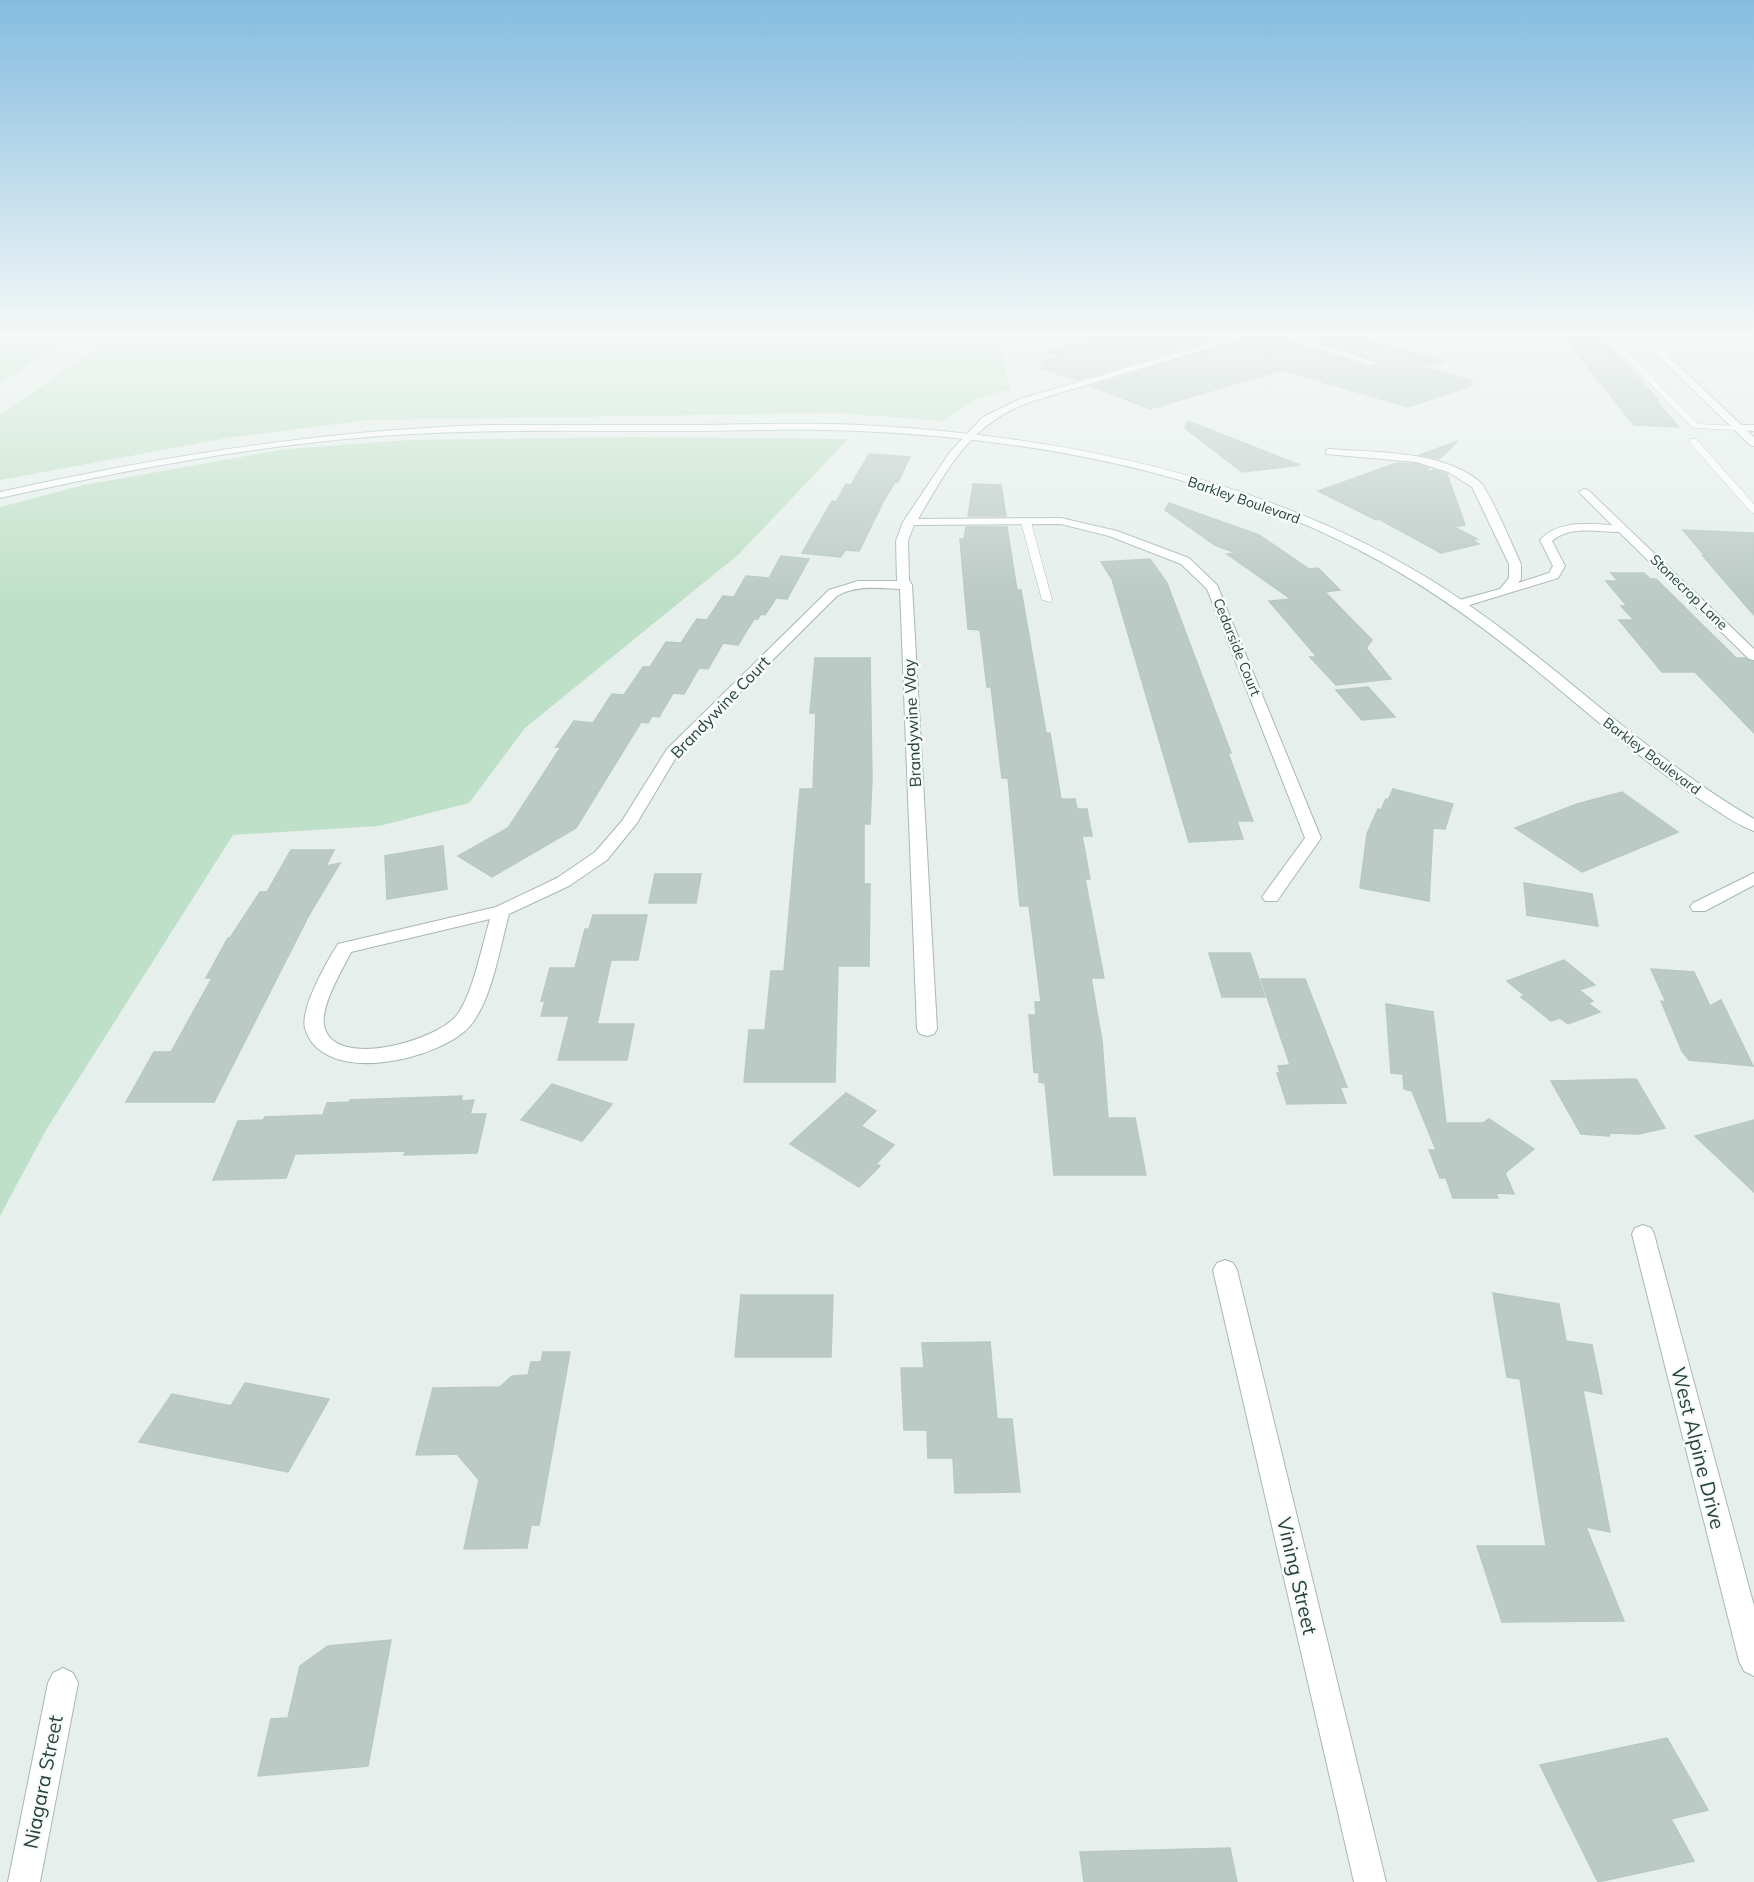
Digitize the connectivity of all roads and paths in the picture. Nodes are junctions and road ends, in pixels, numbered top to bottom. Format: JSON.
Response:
{"nodes":[{"id":1,"x":981,"y":423,"type":"edge"},
{"id":2,"x":1693,"y":423,"type":"edge"},
{"id":3,"x":1733,"y":423,"type":"edge"},
{"id":4,"x":1738,"y":428,"type":"junction"},
{"id":5,"x":1754,"y":428,"type":"edge"},
{"id":6,"x":966,"y":436,"type":"junction"},
{"id":7,"x":1693,"y":441,"type":"dead end"},
{"id":8,"x":1754,"y":443,"type":"edge"},
{"id":9,"x":1330,"y":452,"type":"dead end"},
{"id":10,"x":1584,"y":492,"type":"dead end"},
{"id":11,"x":0,"y":495,"type":"edge"},
{"id":12,"x":1754,"y":510,"type":"edge"},
{"id":13,"x":909,"y":522,"type":"junction"},
{"id":14,"x":1026,"y":522,"type":"junction"},
{"id":15,"x":1623,"y":529,"type":"junction"},
{"id":16,"x":906,"y":585,"type":"junction"},
{"id":17,"x":1504,"y":592,"type":"junction"},
{"id":18,"x":1047,"y":600,"type":"dead end"},
{"id":19,"x":1460,"y":604,"type":"junction"},
{"id":20,"x":1754,"y":656,"type":"edge"},
{"id":21,"x":1754,"y":826,"type":"edge"},
{"id":22,"x":1754,"y":878,"type":"edge"},
{"id":23,"x":1271,"y":897,"type":"dead end"},
{"id":24,"x":1699,"y":907,"type":"dead end"},
{"id":25,"x":501,"y":911,"type":"junction"},
{"id":26,"x":927,"y":1029,"type":"dead end"},
{"id":27,"x":1643,"y":1234,"type":"dead end"},
{"id":28,"x":1225,"y":1270,"type":"dead end"},
{"id":29,"x":1754,"y":1661,"type":"edge"},
{"id":30,"x":63,"y":1683,"type":"dead end"},
{"id":31,"x":24,"y":1882,"type":"edge"},
{"id":32,"x":1370,"y":1882,"type":"edge"}],
"edges":[{"from":1,"to":6,"type":"street","name":"Brandywine Way"},
{"from":2,"to":4,"type":"lane"},
{"from":3,"to":4,"type":"street"},
{"from":4,"to":5,"type":"street"},
{"from":4,"to":8,"type":"street"},
{"from":6,"to":11,"type":"street","name":"Barkley Boulevard"},
{"from":6,"to":13,"type":"street","name":"Brandywine Way"},
{"from":6,"to":19,"type":"street","name":"Barkley Boulevard"},
{"from":7,"to":12,"type":"lane"},
{"from":9,"to":17,"type":"street"},
{"from":10,"to":15,"type":"street","name":"Stonecrop Lane"},
{"from":13,"to":14,"type":"street","name":"Cedarside Court"},
{"from":13,"to":16,"type":"street","name":"Brandywine Way"},
{"from":14,"to":18,"type":"lane"},
{"from":14,"to":23,"type":"street","name":"Cedarside Court"},
{"from":15,"to":17,"type":"street"},
{"from":15,"to":20,"type":"street","name":"Stonecrop Lane"},
{"from":16,"to":25,"type":"street","name":"Brandywine Court"},
{"from":16,"to":26,"type":"street","name":"Brandywine Way"},
{"from":17,"to":19,"type":"street"},
{"from":19,"to":21,"type":"street","name":"Barkley Boulevard"},
{"from":22,"to":24,"type":"street"},
{"from":25,"to":25,"type":"street","name":"Brandywine Court"},
{"from":27,"to":29,"type":"street","name":"West Alpine Drive"},
{"from":28,"to":32,"type":"street","name":"Vining Street"},
{"from":30,"to":31,"type":"street","name":"Niagara Street"}]}
